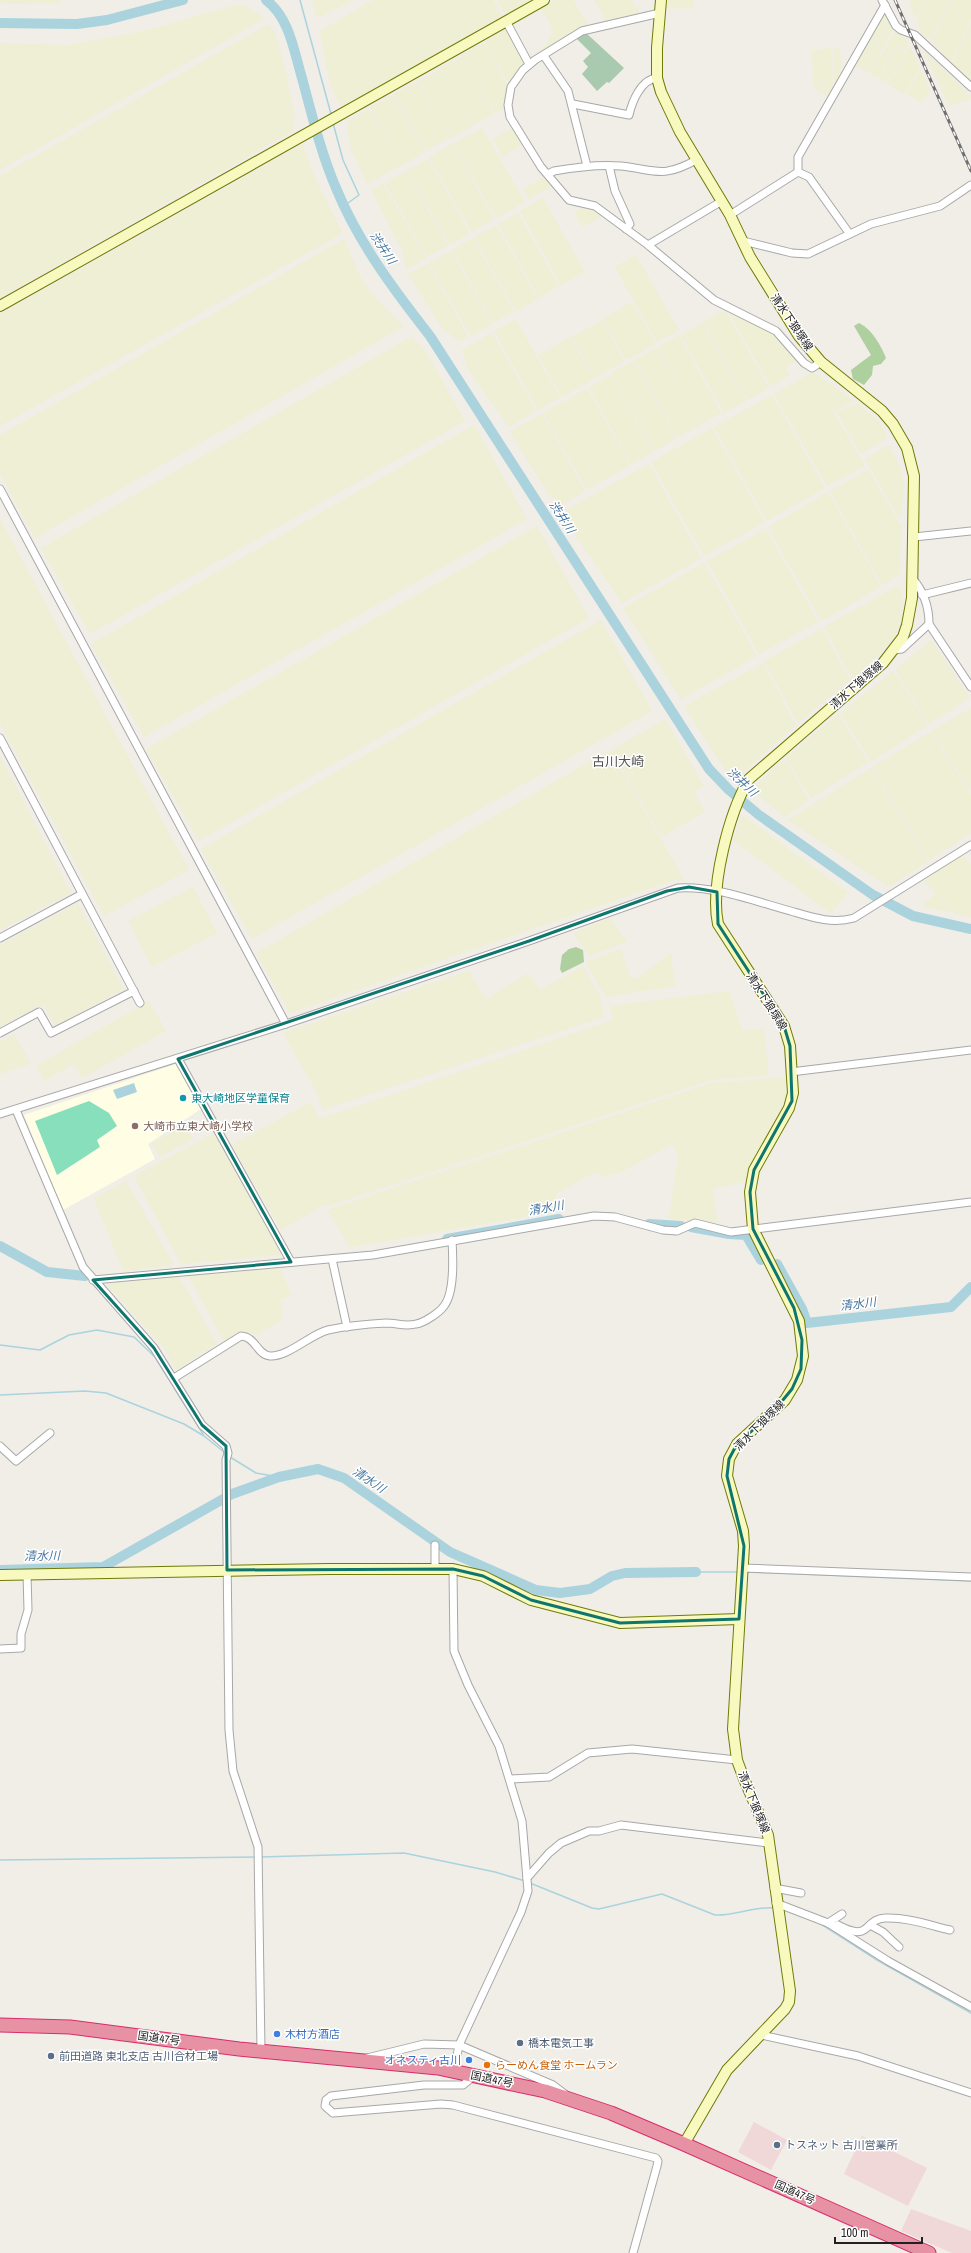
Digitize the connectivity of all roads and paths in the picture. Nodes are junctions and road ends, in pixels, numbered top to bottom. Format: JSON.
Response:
{"nodes":[{"id":1,"x":544,"y":0,"type":"edge"},
{"id":2,"x":661,"y":0,"type":"edge"},
{"id":3,"x":884,"y":2,"type":"edge"},
{"id":4,"x":660,"y":14,"type":"junction"},
{"id":5,"x":506,"y":21,"type":"junction"},
{"id":6,"x":544,"y":56,"type":"junction"},
{"id":7,"x":529,"y":64,"type":"junction"},
{"id":8,"x":658,"y":78,"type":"junction"},
{"id":9,"x":971,"y":86,"type":"edge"},
{"id":10,"x":572,"y":104,"type":"junction"},
{"id":11,"x":698,"y":159,"type":"junction"},
{"id":12,"x":587,"y":166,"type":"junction"},
{"id":13,"x":609,"y":166,"type":"junction"},
{"id":14,"x":798,"y":172,"type":"junction"},
{"id":15,"x":548,"y":174,"type":"junction"},
{"id":16,"x":971,"y":185,"type":"edge"},
{"id":17,"x":722,"y":201,"type":"junction"},
{"id":18,"x":730,"y":215,"type":"junction"},
{"id":19,"x":626,"y":229,"type":"junction"},
{"id":20,"x":848,"y":233,"type":"junction"},
{"id":21,"x":743,"y":241,"type":"junction"},
{"id":22,"x":648,"y":245,"type":"junction"},
{"id":23,"x":0,"y":306,"type":"edge"},
{"id":24,"x":821,"y":362,"type":"junction"},
{"id":25,"x":0,"y":489,"type":"edge"},
{"id":26,"x":971,"y":531,"type":"edge"},
{"id":27,"x":914,"y":537,"type":"junction"},
{"id":28,"x":913,"y":579,"type":"junction"},
{"id":29,"x":971,"y":583,"type":"edge"},
{"id":30,"x":922,"y":595,"type":"junction"},
{"id":31,"x":929,"y":624,"type":"junction"},
{"id":32,"x":894,"y":650,"type":"junction"},
{"id":33,"x":971,"y":687,"type":"edge"},
{"id":34,"x":0,"y":738,"type":"edge"},
{"id":35,"x":971,"y":845,"type":"edge"},
{"id":36,"x":717,"y":892,"type":"junction"},
{"id":37,"x":82,"y":894,"type":"junction"},
{"id":38,"x":0,"y":938,"type":"edge"},
{"id":39,"x":134,"y":991,"type":"junction"},
{"id":40,"x":140,"y":1003,"type":"dead end"},
{"id":41,"x":286,"y":1024,"type":"junction"},
{"id":42,"x":0,"y":1033,"type":"edge"},
{"id":43,"x":971,"y":1050,"type":"edge"},
{"id":44,"x":178,"y":1059,"type":"junction"},
{"id":45,"x":791,"y":1072,"type":"junction"},
{"id":46,"x":16,"y":1110,"type":"junction"},
{"id":47,"x":0,"y":1114,"type":"edge"},
{"id":48,"x":971,"y":1202,"type":"edge"},
{"id":49,"x":753,"y":1229,"type":"junction"},
{"id":50,"x":452,"y":1240,"type":"junction"},
{"id":51,"x":332,"y":1259,"type":"junction"},
{"id":52,"x":291,"y":1262,"type":"junction"},
{"id":53,"x":93,"y":1280,"type":"junction"},
{"id":54,"x":347,"y":1327,"type":"junction"},
{"id":55,"x":174,"y":1378,"type":"junction"},
{"id":56,"x":50,"y":1433,"type":"dead end"},
{"id":57,"x":0,"y":1446,"type":"edge"},
{"id":58,"x":435,"y":1545,"type":"dead end"},
{"id":59,"x":435,"y":1569,"type":"junction"},
{"id":60,"x":453,"y":1569,"type":"junction"},
{"id":61,"x":227,"y":1570,"type":"junction"},
{"id":62,"x":743,"y":1571,"type":"junction"},
{"id":63,"x":27,"y":1574,"type":"junction"},
{"id":64,"x":0,"y":1575,"type":"edge"},
{"id":65,"x":971,"y":1577,"type":"edge"},
{"id":66,"x":739,"y":1619,"type":"junction"},
{"id":67,"x":0,"y":1649,"type":"edge"},
{"id":68,"x":737,"y":1760,"type":"junction"},
{"id":69,"x":511,"y":1779,"type":"junction"},
{"id":70,"x":768,"y":1843,"type":"junction"},
{"id":71,"x":528,"y":1880,"type":"junction"},
{"id":72,"x":774,"y":1888,"type":"junction"},
{"id":73,"x":801,"y":1894,"type":"dead end"},
{"id":74,"x":776,"y":1907,"type":"junction"},
{"id":75,"x":842,"y":1914,"type":"dead end"},
{"id":76,"x":828,"y":1922,"type":"junction"},
{"id":77,"x":870,"y":1925,"type":"junction"},
{"id":78,"x":950,"y":1930,"type":"dead end"},
{"id":79,"x":900,"y":1947,"type":"dead end"},
{"id":80,"x":971,"y":2007,"type":"edge"},
{"id":81,"x":0,"y":2025,"type":"edge"},
{"id":82,"x":761,"y":2035,"type":"junction"},
{"id":83,"x":458,"y":2045,"type":"junction"},
{"id":84,"x":261,"y":2051,"type":"junction"},
{"id":85,"x":359,"y":2060,"type":"junction"},
{"id":86,"x":454,"y":2071,"type":"junction"},
{"id":87,"x":476,"y":2075,"type":"junction"},
{"id":88,"x":971,"y":2093,"type":"edge"},
{"id":89,"x":573,"y":2101,"type":"junction"},
{"id":90,"x":684,"y":2144,"type":"junction"},
{"id":91,"x":633,"y":2253,"type":"edge"},
{"id":92,"x":929,"y":2253,"type":"edge"}],
"edges":[{"from":1,"to":5,"type":"main road"},
{"from":2,"to":4,"type":"main road","name":"清水下狼塚線"},
{"from":3,"to":9,"type":"street"},
{"from":3,"to":14,"type":"street"},
{"from":4,"to":6,"type":"street"},
{"from":4,"to":8,"type":"main road","name":"清水下狼塚線"},
{"from":5,"to":7,"type":"street"},
{"from":5,"to":23,"type":"main road"},
{"from":6,"to":7,"type":"street"},
{"from":6,"to":10,"type":"street"},
{"from":7,"to":15,"type":"street"},
{"from":8,"to":10,"type":"street"},
{"from":8,"to":11,"type":"main road","name":"清水下狼塚線"},
{"from":10,"to":12,"type":"street"},
{"from":11,"to":13,"type":"street"},
{"from":11,"to":17,"type":"main road","name":"清水下狼塚線"},
{"from":12,"to":13,"type":"street"},
{"from":12,"to":15,"type":"street"},
{"from":13,"to":19,"type":"street"},
{"from":14,"to":18,"type":"street"},
{"from":14,"to":20,"type":"street"},
{"from":15,"to":19,"type":"street"},
{"from":16,"to":20,"type":"street"},
{"from":17,"to":18,"type":"main road","name":"清水下狼塚線"},
{"from":17,"to":22,"type":"street"},
{"from":18,"to":21,"type":"main road","name":"清水下狼塚線"},
{"from":19,"to":22,"type":"street"},
{"from":20,"to":21,"type":"street"},
{"from":21,"to":24,"type":"main road","name":"清水下狼塚線"},
{"from":22,"to":24,"type":"street"},
{"from":24,"to":27,"type":"main road","name":"清水下狼塚線"},
{"from":25,"to":41,"type":"street"},
{"from":26,"to":27,"type":"street"},
{"from":27,"to":28,"type":"main road","name":"清水下狼塚線"},
{"from":28,"to":30,"type":"street"},
{"from":28,"to":32,"type":"main road","name":"清水下狼塚線"},
{"from":29,"to":30,"type":"street"},
{"from":30,"to":31,"type":"street"},
{"from":31,"to":32,"type":"street"},
{"from":31,"to":33,"type":"street"},
{"from":32,"to":36,"type":"main road","name":"清水下狼塚線"},
{"from":34,"to":37,"type":"street"},
{"from":35,"to":36,"type":"street"},
{"from":36,"to":41,"type":"street"},
{"from":36,"to":45,"type":"main road","name":"清水下狼塚線"},
{"from":37,"to":38,"type":"street"},
{"from":37,"to":39,"type":"street"},
{"from":39,"to":40,"type":"street"},
{"from":39,"to":42,"type":"street"},
{"from":41,"to":44,"type":"street"},
{"from":43,"to":45,"type":"street"},
{"from":44,"to":46,"type":"street"},
{"from":44,"to":52,"type":"street"},
{"from":45,"to":49,"type":"main road","name":"清水下狼塚線"},
{"from":46,"to":47,"type":"street"},
{"from":46,"to":53,"type":"street"},
{"from":48,"to":49,"type":"street"},
{"from":49,"to":50,"type":"street"},
{"from":49,"to":62,"type":"main road","name":"清水下狼塚線"},
{"from":50,"to":51,"type":"street"},
{"from":50,"to":54,"type":"street"},
{"from":51,"to":52,"type":"street"},
{"from":51,"to":54,"type":"street"},
{"from":52,"to":53,"type":"street"},
{"from":53,"to":55,"type":"street"},
{"from":54,"to":55,"type":"street"},
{"from":55,"to":61,"type":"street"},
{"from":56,"to":57,"type":"street"},
{"from":58,"to":59,"type":"street"},
{"from":59,"to":60,"type":"main road"},
{"from":59,"to":61,"type":"main road"},
{"from":60,"to":66,"type":"main road"},
{"from":60,"to":69,"type":"street"},
{"from":61,"to":63,"type":"main road"},
{"from":61,"to":84,"type":"street"},
{"from":62,"to":65,"type":"street"},
{"from":62,"to":66,"type":"main road","name":"清水下狼塚線"},
{"from":63,"to":64,"type":"main road"},
{"from":63,"to":67,"type":"street"},
{"from":66,"to":68,"type":"main road","name":"清水下狼塚線"},
{"from":68,"to":69,"type":"street"},
{"from":68,"to":70,"type":"main road","name":"清水下狼塚線"},
{"from":69,"to":71,"type":"street"},
{"from":70,"to":71,"type":"street"},
{"from":70,"to":72,"type":"main road","name":"清水下狼塚線"},
{"from":71,"to":83,"type":"street"},
{"from":72,"to":73,"type":"street"},
{"from":72,"to":74,"type":"main road","name":"清水下狼塚線"},
{"from":74,"to":76,"type":"street"},
{"from":74,"to":82,"type":"main road","name":"清水下狼塚線"},
{"from":75,"to":76,"type":"street"},
{"from":76,"to":77,"type":"street"},
{"from":76,"to":80,"type":"street"},
{"from":77,"to":78,"type":"street"},
{"from":77,"to":79,"type":"street"},
{"from":81,"to":84,"type":"highway","name":"国道47号"},
{"from":82,"to":88,"type":"street"},
{"from":82,"to":90,"type":"main road","name":"清水下狼塚線"},
{"from":83,"to":85,"type":"street"},
{"from":83,"to":86,"type":"street"},
{"from":83,"to":89,"type":"street"},
{"from":84,"to":85,"type":"highway","name":"国道47号"},
{"from":85,"to":86,"type":"highway","name":"国道47号"},
{"from":86,"to":87,"type":"highway","name":"国道47号"},
{"from":87,"to":89,"type":"highway","name":"国道47号"},
{"from":87,"to":91,"type":"street"},
{"from":89,"to":90,"type":"highway","name":"国道47号"},
{"from":90,"to":92,"type":"highway","name":"国道47号"}]}
